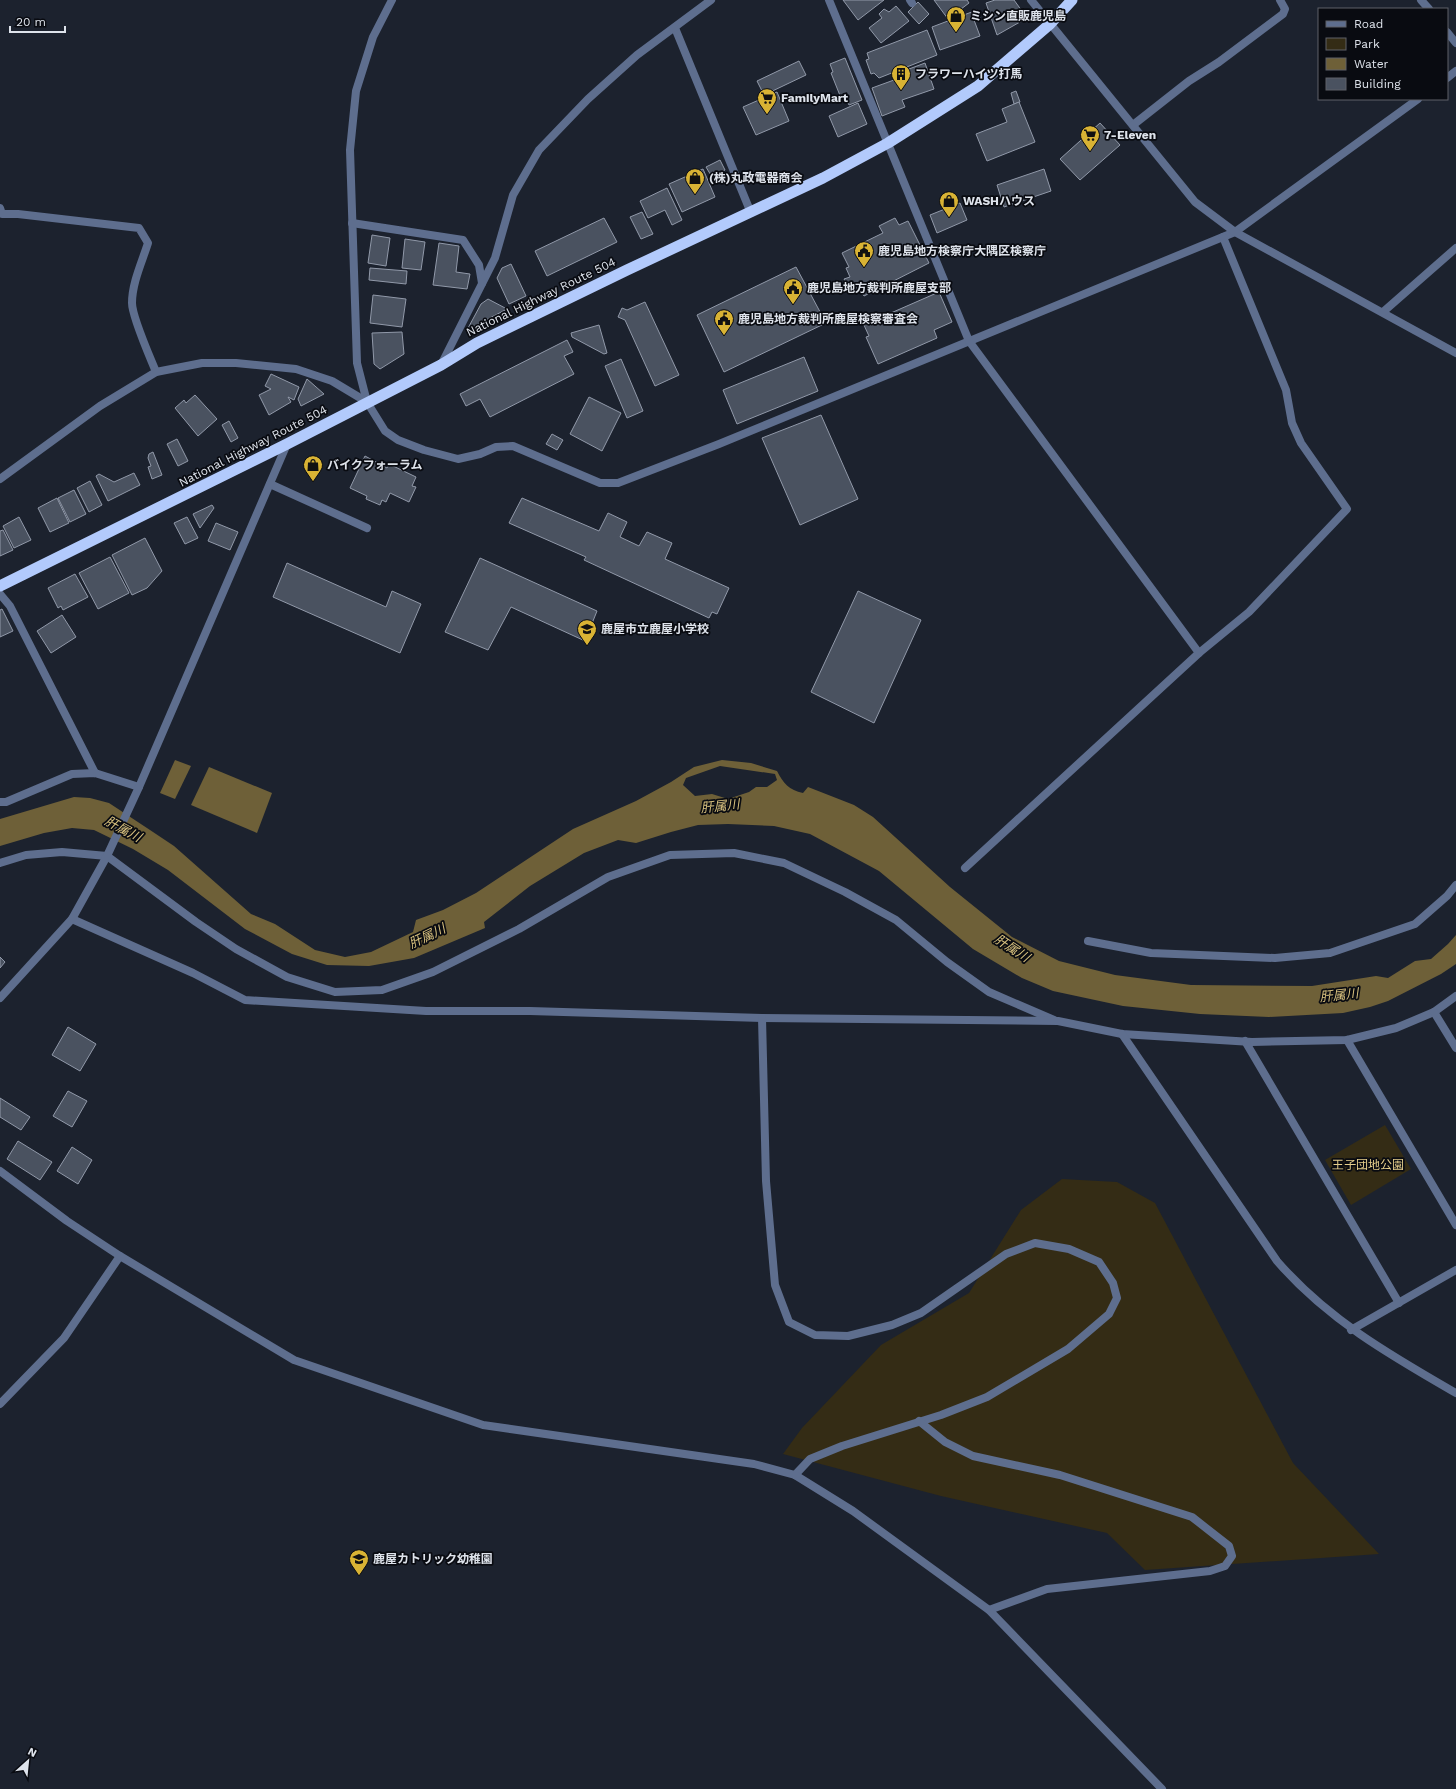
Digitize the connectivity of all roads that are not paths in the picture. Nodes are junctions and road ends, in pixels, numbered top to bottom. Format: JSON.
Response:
{"nodes":[{"id":1,"x":392,"y":0,"type":"edge"},
{"id":2,"x":711,"y":0,"type":"edge"},
{"id":3,"x":829,"y":0,"type":"edge"},
{"id":4,"x":1031,"y":0,"type":"edge"},
{"id":5,"x":1072,"y":0,"type":"edge"},
{"id":6,"x":1280,"y":0,"type":"edge"},
{"id":7,"x":1422,"y":0,"type":"edge"},
{"id":8,"x":1428,"y":8,"type":"edge"},
{"id":9,"x":1050,"y":24,"type":"junction"},
{"id":10,"x":675,"y":28,"type":"junction"},
{"id":11,"x":1448,"y":33,"type":"edge"},
{"id":12,"x":1456,"y":43,"type":"edge"},
{"id":13,"x":1456,"y":71,"type":"edge"},
{"id":14,"x":1448,"y":77,"type":"edge"},
{"id":15,"x":1417,"y":100,"type":"edge"},
{"id":16,"x":1133,"y":125,"type":"junction"},
{"id":17,"x":888,"y":143,"type":"junction"},
{"id":18,"x":751,"y":213,"type":"junction"},
{"id":19,"x":1,"y":214,"type":"edge"},
{"id":20,"x":352,"y":223,"type":"junction"},
{"id":21,"x":1235,"y":232,"type":"junction"},
{"id":22,"x":1223,"y":236,"type":"junction"},
{"id":23,"x":1456,"y":248,"type":"edge"},
{"id":24,"x":482,"y":283,"type":"junction"},
{"id":25,"x":1383,"y":312,"type":"junction"},
{"id":26,"x":969,"y":341,"type":"junction"},
{"id":27,"x":1456,"y":353,"type":"edge"},
{"id":28,"x":440,"y":365,"type":"junction"},
{"id":29,"x":156,"y":372,"type":"junction"},
{"id":30,"x":367,"y":402,"type":"junction"},
{"id":31,"x":287,"y":444,"type":"junction"},
{"id":32,"x":0,"y":479,"type":"edge"},
{"id":33,"x":270,"y":484,"type":"junction"},
{"id":34,"x":367,"y":528,"type":"dead end"},
{"id":35,"x":0,"y":586,"type":"edge"},
{"id":36,"x":0,"y":594,"type":"edge"},
{"id":37,"x":1200,"y":653,"type":"junction"},
{"id":38,"x":95,"y":773,"type":"junction"},
{"id":39,"x":139,"y":787,"type":"junction"},
{"id":40,"x":0,"y":802,"type":"edge"},
{"id":41,"x":107,"y":856,"type":"junction"},
{"id":42,"x":0,"y":863,"type":"edge"},
{"id":43,"x":966,"y":868,"type":"dead end"},
{"id":44,"x":1456,"y":885,"type":"edge"},
{"id":45,"x":72,"y":919,"type":"junction"},
{"id":46,"x":1088,"y":941,"type":"dead end"},
{"id":47,"x":1456,"y":996,"type":"edge"},
{"id":48,"x":0,"y":998,"type":"edge"},
{"id":49,"x":1434,"y":1012,"type":"junction"},
{"id":50,"x":762,"y":1018,"type":"junction"},
{"id":51,"x":1058,"y":1022,"type":"junction"},
{"id":52,"x":1122,"y":1034,"type":"junction"},
{"id":53,"x":1347,"y":1040,"type":"junction"},
{"id":54,"x":1245,"y":1041,"type":"junction"},
{"id":55,"x":1456,"y":1048,"type":"edge"},
{"id":56,"x":0,"y":1171,"type":"edge"},
{"id":57,"x":1456,"y":1225,"type":"edge"},
{"id":58,"x":120,"y":1256,"type":"junction"},
{"id":59,"x":1456,"y":1270,"type":"edge"},
{"id":60,"x":1399,"y":1303,"type":"junction"},
{"id":61,"x":1351,"y":1330,"type":"junction"},
{"id":62,"x":1456,"y":1393,"type":"edge"},
{"id":63,"x":0,"y":1404,"type":"edge"},
{"id":64,"x":919,"y":1421,"type":"junction"},
{"id":65,"x":795,"y":1475,"type":"junction"},
{"id":66,"x":989,"y":1610,"type":"junction"},
{"id":67,"x":1160,"y":1788,"type":"edge"}],
"edges":[{"from":1,"to":20,"type":"street"},
{"from":2,"to":10,"type":"street"},
{"from":3,"to":17,"type":"street"},
{"from":4,"to":9,"type":"street"},
{"from":5,"to":9,"type":"highway","name":"National Highway Route 504"},
{"from":6,"to":16,"type":"street"},
{"from":7,"to":8,"type":"street"},
{"from":9,"to":16,"type":"street"},
{"from":9,"to":17,"type":"highway","name":"National Highway Route 504"},
{"from":10,"to":18,"type":"street"},
{"from":10,"to":24,"type":"street"},
{"from":11,"to":12,"type":"street"},
{"from":13,"to":14,"type":"street"},
{"from":15,"to":21,"type":"street"},
{"from":16,"to":21,"type":"street"},
{"from":17,"to":18,"type":"highway","name":"National Highway Route 504"},
{"from":17,"to":26,"type":"street"},
{"from":18,"to":28,"type":"highway","name":"National Highway Route 504"},
{"from":19,"to":29,"type":"street"},
{"from":20,"to":24,"type":"street"},
{"from":20,"to":30,"type":"street"},
{"from":21,"to":22,"type":"street"},
{"from":21,"to":25,"type":"street"},
{"from":22,"to":26,"type":"street"},
{"from":22,"to":37,"type":"street"},
{"from":23,"to":25,"type":"street"},
{"from":24,"to":28,"type":"street"},
{"from":25,"to":27,"type":"street"},
{"from":26,"to":30,"type":"street"},
{"from":26,"to":37,"type":"street"},
{"from":28,"to":30,"type":"highway","name":"National Highway Route 504"},
{"from":29,"to":30,"type":"street"},
{"from":29,"to":32,"type":"street"},
{"from":30,"to":31,"type":"highway","name":"National Highway Route 504"},
{"from":31,"to":33,"type":"street"},
{"from":31,"to":35,"type":"highway","name":"National Highway Route 504"},
{"from":33,"to":34,"type":"street"},
{"from":33,"to":39,"type":"street"},
{"from":36,"to":38,"type":"street"},
{"from":37,"to":43,"type":"street"},
{"from":38,"to":39,"type":"street"},
{"from":38,"to":40,"type":"street"},
{"from":39,"to":41,"type":"street"},
{"from":41,"to":42,"type":"street"},
{"from":41,"to":45,"type":"street"},
{"from":41,"to":51,"type":"street"},
{"from":44,"to":46,"type":"street"},
{"from":45,"to":48,"type":"street"},
{"from":45,"to":50,"type":"street"},
{"from":47,"to":49,"type":"street"},
{"from":49,"to":53,"type":"street"},
{"from":49,"to":55,"type":"street"},
{"from":50,"to":51,"type":"street"},
{"from":50,"to":64,"type":"street"},
{"from":51,"to":52,"type":"street"},
{"from":52,"to":54,"type":"street"},
{"from":52,"to":61,"type":"street"},
{"from":53,"to":54,"type":"street"},
{"from":53,"to":57,"type":"street"},
{"from":54,"to":60,"type":"street"},
{"from":56,"to":58,"type":"street"},
{"from":58,"to":63,"type":"street"},
{"from":58,"to":65,"type":"street"},
{"from":59,"to":60,"type":"street"},
{"from":60,"to":61,"type":"street"},
{"from":61,"to":62,"type":"street"},
{"from":64,"to":65,"type":"street"},
{"from":64,"to":66,"type":"street"},
{"from":65,"to":66,"type":"street"},
{"from":66,"to":67,"type":"street"}]}
